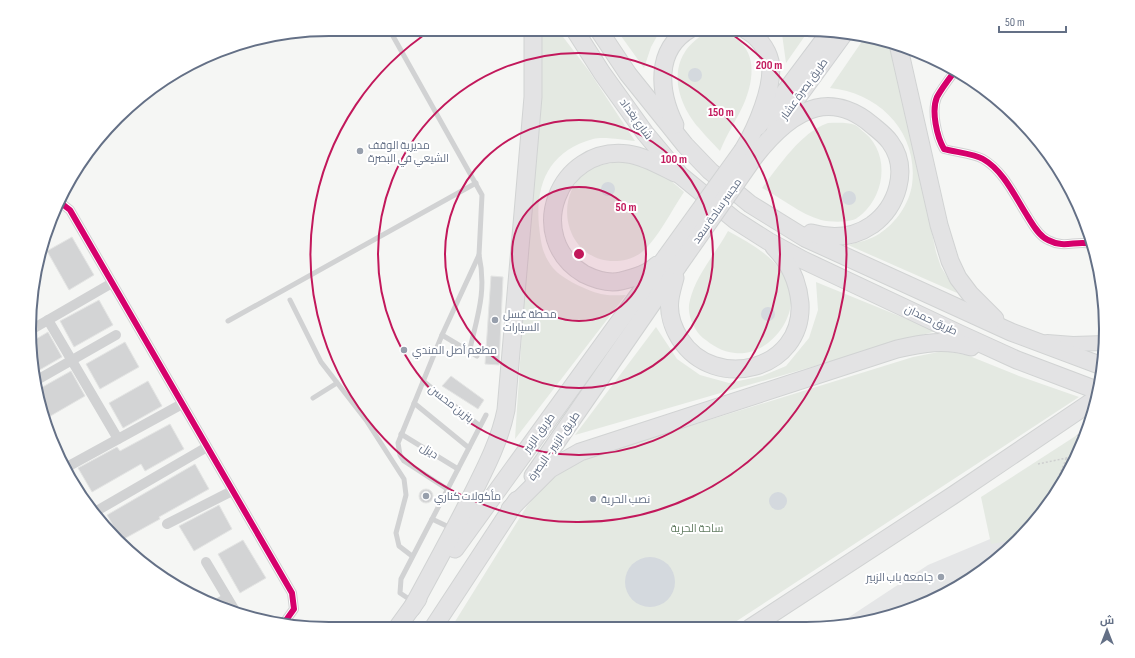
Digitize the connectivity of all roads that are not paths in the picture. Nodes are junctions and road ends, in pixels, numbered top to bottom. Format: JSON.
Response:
{"nodes":[{"id":1,"x":393,"y":36,"type":"edge"},
{"id":2,"x":533,"y":36,"type":"edge"},
{"id":3,"x":579,"y":36,"type":"edge"},
{"id":4,"x":603,"y":36,"type":"edge"},
{"id":5,"x":683,"y":36,"type":"edge"},
{"id":6,"x":755,"y":36,"type":"edge"},
{"id":7,"x":826,"y":37,"type":"edge"},
{"id":8,"x":841,"y":39,"type":"edge"},
{"id":9,"x":900,"y":52,"type":"edge"},
{"id":10,"x":953,"y":75,"type":"edge"},
{"id":11,"x":685,"y":145,"type":"junction"},
{"id":12,"x":753,"y":147,"type":"junction"},
{"id":13,"x":680,"y":175,"type":"junction"},
{"id":14,"x":476,"y":183,"type":"junction"},
{"id":15,"x":63,"y":205,"type":"edge"},
{"id":16,"x":779,"y":222,"type":"junction"},
{"id":17,"x":768,"y":241,"type":"junction"},
{"id":18,"x":1085,"y":242,"type":"edge"},
{"id":19,"x":479,"y":255,"type":"junction"},
{"id":20,"x":672,"y":262,"type":"junction"},
{"id":21,"x":112,"y":283,"type":"junction"},
{"id":22,"x":290,"y":300,"type":"dead end"},
{"id":23,"x":48,"y":320,"type":"junction"},
{"id":24,"x":228,"y":321,"type":"dead end"},
{"id":25,"x":36,"y":327,"type":"edge"},
{"id":26,"x":1011,"y":332,"type":"junction"},
{"id":27,"x":116,"y":335,"type":"dead end"},
{"id":28,"x":442,"y":335,"type":"junction"},
{"id":29,"x":1030,"y":340,"type":"junction"},
{"id":30,"x":1098,"y":343,"type":"edge"},
{"id":31,"x":469,"y":353,"type":"junction"},
{"id":32,"x":477,"y":356,"type":"dead end"},
{"id":33,"x":71,"y":360,"type":"junction"},
{"id":34,"x":1017,"y":360,"type":"junction"},
{"id":35,"x":1096,"y":364,"type":"edge"},
{"id":36,"x":41,"y":378,"type":"edge"},
{"id":37,"x":423,"y":381,"type":"junction"},
{"id":38,"x":338,"y":383,"type":"junction"},
{"id":39,"x":1092,"y":389,"type":"edge"},
{"id":40,"x":313,"y":398,"type":"dead end"},
{"id":41,"x":414,"y":403,"type":"junction"},
{"id":42,"x":1089,"y":403,"type":"edge"},
{"id":43,"x":182,"y":404,"type":"junction"},
{"id":44,"x":486,"y":415,"type":"dead end"},
{"id":45,"x":480,"y":426,"type":"junction"},
{"id":46,"x":401,"y":434,"type":"junction"},
{"id":47,"x":118,"y":439,"type":"junction"},
{"id":48,"x":207,"y":447,"type":"junction"},
{"id":49,"x":469,"y":448,"type":"junction"},
{"id":50,"x":70,"y":466,"type":"edge"},
{"id":51,"x":458,"y":469,"type":"junction"},
{"id":52,"x":447,"y":489,"type":"junction"},
{"id":53,"x":232,"y":491,"type":"junction"},
{"id":54,"x":510,"y":509,"type":"junction"},
{"id":55,"x":99,"y":510,"type":"edge"},
{"id":56,"x":432,"y":519,"type":"junction"},
{"id":57,"x":167,"y":524,"type":"dead end"},
{"id":58,"x":455,"y":530,"type":"junction"},
{"id":59,"x":412,"y":556,"type":"junction"},
{"id":60,"x":206,"y":562,"type":"dead end"},
{"id":61,"x":227,"y":598,"type":"junction"},
{"id":62,"x":221,"y":601,"type":"edge"},
{"id":63,"x":231,"y":605,"type":"edge"},
{"id":64,"x":413,"y":605,"type":"junction"},
{"id":65,"x":288,"y":618,"type":"edge"},
{"id":66,"x":401,"y":622,"type":"edge"},
{"id":67,"x":437,"y":622,"type":"edge"},
{"id":68,"x":759,"y":622,"type":"edge"}],
"edges":[{"from":1,"to":14,"type":"lane"},
{"from":2,"to":58,"type":"highway"},
{"from":3,"to":13,"type":"highway","name":"شارع بغداد"},
{"from":4,"to":11,"type":"highway","name":"شارع بغداد"},
{"from":5,"to":11,"type":"highway"},
{"from":6,"to":12,"type":"highway"},
{"from":7,"to":12,"type":"main road"},
{"from":8,"to":12,"type":"main road","name":"طريق بصرة عشار"},
{"from":9,"to":26,"type":"highway"},
{"from":10,"to":18,"type":"street"},
{"from":11,"to":16,"type":"highway","name":"شارع بغداد"},
{"from":12,"to":16,"type":"highway"},
{"from":12,"to":20,"type":"highway","name":"مجسر ساحة سعد","bridge":true},
{"from":13,"to":17,"type":"highway","name":"شارع بغداد"},
{"from":13,"to":20,"type":"highway"},
{"from":14,"to":19,"type":"lane"},
{"from":14,"to":24,"type":"lane"},
{"from":15,"to":21,"type":"street"},
{"from":16,"to":26,"type":"highway","name":"طريق حمدان"},
{"from":17,"to":20,"type":"highway"},
{"from":17,"to":34,"type":"highway","name":"طريق حمدان"},
{"from":19,"to":28,"type":"lane"},
{"from":19,"to":31,"type":"lane"},
{"from":20,"to":54,"type":"highway","name":"طريق الزبير - البصرة"},
{"from":20,"to":64,"type":"highway","name":"طريق الزبير"},
{"from":21,"to":23,"type":"street"},
{"from":21,"to":43,"type":"street"},
{"from":22,"to":38,"type":"lane"},
{"from":23,"to":25,"type":"street"},
{"from":23,"to":33,"type":"street"},
{"from":26,"to":29,"type":"highway","name":"طريق حمدان"},
{"from":27,"to":33,"type":"street"},
{"from":28,"to":31,"type":"lane"},
{"from":28,"to":37,"type":"lane"},
{"from":29,"to":30,"type":"main road"},
{"from":29,"to":35,"type":"highway","name":"طريق حمدان"},
{"from":31,"to":32,"type":"lane"},
{"from":33,"to":36,"type":"street"},
{"from":33,"to":47,"type":"street"},
{"from":34,"to":39,"type":"highway","name":"طريق حمدان"},
{"from":34,"to":54,"type":"highway"},
{"from":37,"to":41,"type":"lane"},
{"from":37,"to":45,"type":"lane","name":"بنزين محسن"},
{"from":38,"to":40,"type":"lane"},
{"from":38,"to":59,"type":"lane"},
{"from":41,"to":46,"type":"lane"},
{"from":41,"to":49,"type":"lane"},
{"from":42,"to":68,"type":"highway"},
{"from":43,"to":47,"type":"street"},
{"from":43,"to":48,"type":"street"},
{"from":44,"to":45,"type":"lane"},
{"from":45,"to":49,"type":"lane"},
{"from":46,"to":51,"type":"lane","name":"ديزل"},
{"from":46,"to":52,"type":"lane"},
{"from":47,"to":50,"type":"street"},
{"from":48,"to":53,"type":"street"},
{"from":48,"to":55,"type":"street"},
{"from":49,"to":51,"type":"lane"},
{"from":51,"to":52,"type":"lane"},
{"from":52,"to":56,"type":"lane"},
{"from":53,"to":57,"type":"street"},
{"from":53,"to":65,"type":"street"},
{"from":54,"to":67,"type":"highway","name":"طريق الزبير - البصرة"},
{"from":56,"to":58,"type":"lane"},
{"from":56,"to":59,"type":"lane"},
{"from":58,"to":64,"type":"highway"},
{"from":59,"to":64,"type":"lane"},
{"from":60,"to":61,"type":"street"},
{"from":61,"to":62,"type":"street"},
{"from":61,"to":63,"type":"street"},
{"from":64,"to":66,"type":"highway"}]}
